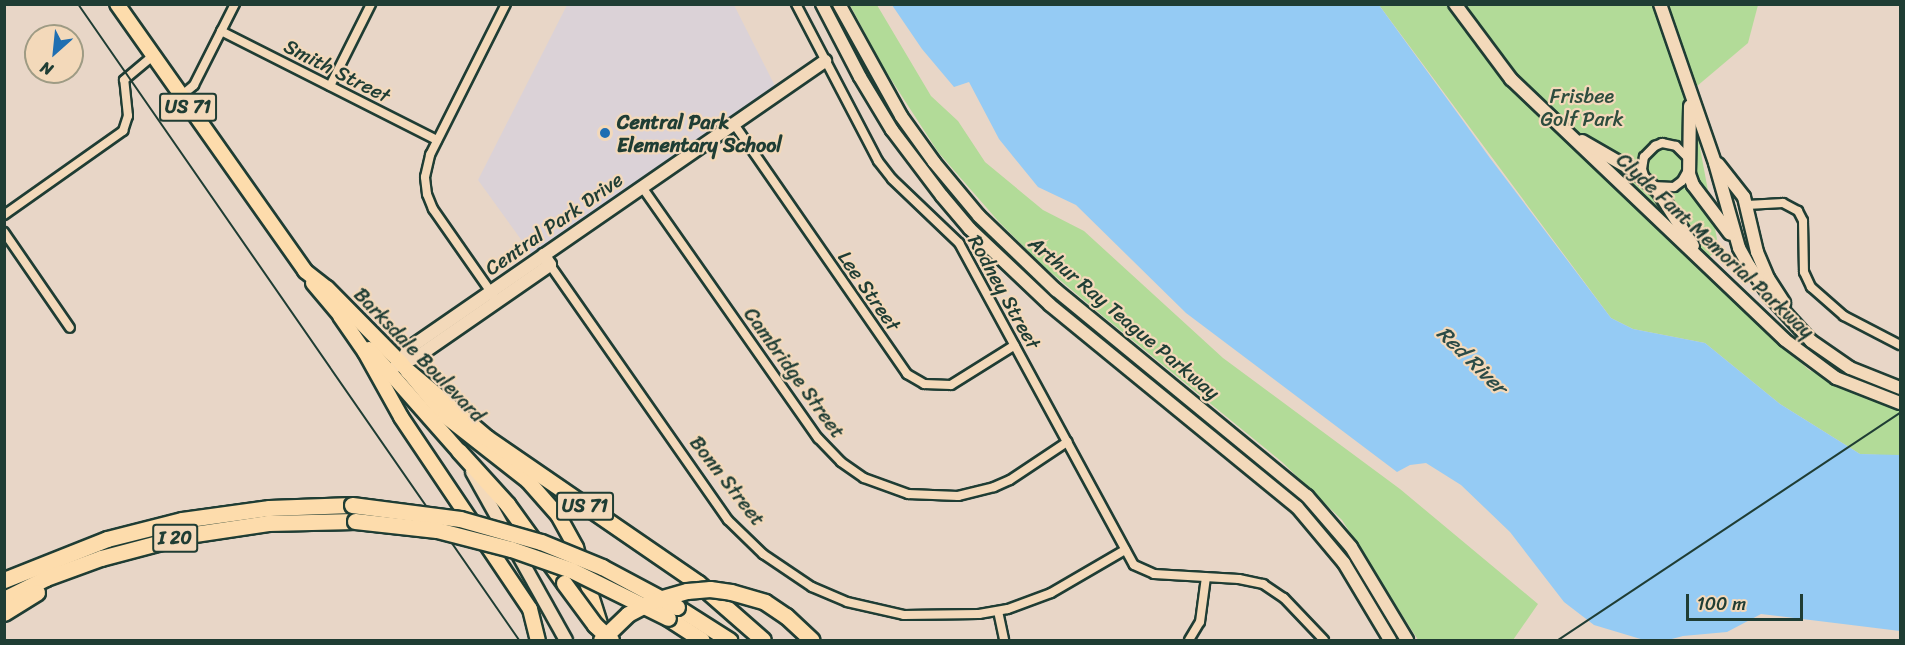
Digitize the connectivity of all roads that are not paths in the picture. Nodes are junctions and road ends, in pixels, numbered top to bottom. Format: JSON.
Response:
{"nodes":[{"id":1,"x":117,"y":4,"type":"edge"},
{"id":2,"x":235,"y":4,"type":"edge"},
{"id":3,"x":370,"y":4,"type":"edge"},
{"id":4,"x":796,"y":4,"type":"edge"},
{"id":5,"x":822,"y":4,"type":"edge"},
{"id":6,"x":839,"y":4,"type":"edge"},
{"id":7,"x":1455,"y":4,"type":"edge"},
{"id":8,"x":1660,"y":4,"type":"edge"},
{"id":9,"x":504,"y":5,"type":"edge"},
{"id":10,"x":222,"y":31,"type":"junction"},
{"id":11,"x":153,"y":56,"type":"junction"},
{"id":12,"x":825,"y":61,"type":"junction"},
{"id":13,"x":330,"y":86,"type":"junction"},
{"id":14,"x":1690,"y":92,"type":"junction"},
{"id":15,"x":181,"y":96,"type":"junction"},
{"id":16,"x":1539,"y":107,"type":"junction"},
{"id":17,"x":734,"y":124,"type":"junction"},
{"id":18,"x":437,"y":140,"type":"junction"},
{"id":19,"x":1712,"y":153,"type":"junction"},
{"id":20,"x":1688,"y":164,"type":"junction"},
{"id":21,"x":1649,"y":183,"type":"junction"},
{"id":22,"x":642,"y":187,"type":"junction"},
{"id":23,"x":1747,"y":205,"type":"junction"},
{"id":24,"x":4,"y":215,"type":"edge"},
{"id":25,"x":4,"y":232,"type":"edge"},
{"id":26,"x":1739,"y":248,"type":"junction"},
{"id":27,"x":547,"y":260,"type":"junction"},
{"id":28,"x":311,"y":278,"type":"junction"},
{"id":29,"x":494,"y":296,"type":"junction"},
{"id":30,"x":1738,"y":296,"type":"junction"},
{"id":31,"x":70,"y":328,"type":"dead end"},
{"id":32,"x":1015,"y":345,"type":"junction"},
{"id":33,"x":1900,"y":345,"type":"edge"},
{"id":34,"x":1818,"y":346,"type":"junction"},
{"id":35,"x":394,"y":371,"type":"junction"},
{"id":36,"x":1900,"y":388,"type":"edge"},
{"id":37,"x":1900,"y":403,"type":"edge"},
{"id":38,"x":1067,"y":442,"type":"junction"},
{"id":39,"x":459,"y":451,"type":"junction"},
{"id":40,"x":1125,"y":550,"type":"junction"},
{"id":41,"x":101,"y":558,"type":"junction"},
{"id":42,"x":7,"y":577,"type":"edge"},
{"id":43,"x":1206,"y":577,"type":"junction"},
{"id":44,"x":4,"y":599,"type":"edge"},
{"id":45,"x":998,"y":611,"type":"junction"},
{"id":46,"x":672,"y":612,"type":"junction"},
{"id":47,"x":4,"y":613,"type":"edge"},
{"id":48,"x":538,"y":640,"type":"edge"},
{"id":49,"x":566,"y":640,"type":"edge"},
{"id":50,"x":603,"y":640,"type":"edge"},
{"id":51,"x":612,"y":640,"type":"edge"},
{"id":52,"x":702,"y":640,"type":"edge"},
{"id":53,"x":729,"y":640,"type":"edge"},
{"id":54,"x":763,"y":640,"type":"edge"},
{"id":55,"x":812,"y":640,"type":"edge"},
{"id":56,"x":1004,"y":640,"type":"edge"},
{"id":57,"x":1189,"y":640,"type":"edge"},
{"id":58,"x":1324,"y":640,"type":"edge"},
{"id":59,"x":1390,"y":640,"type":"edge"},
{"id":60,"x":1407,"y":640,"type":"edge"}],
"edges":[{"from":1,"to":11,"type":"main road","name":"Barksdale Boulevard","number":"US 71"},
{"from":2,"to":10,"type":"street"},
{"from":3,"to":13,"type":"street"},
{"from":4,"to":12,"type":"street","name":"Rodney Street"},
{"from":5,"to":59,"type":"street","name":"Arthur Ray Teague Parkway"},
{"from":6,"to":60,"type":"street","name":"Arthur Ray Teague Parkway"},
{"from":7,"to":16,"type":"street","name":"Clyde Fant Memorial Parkway"},
{"from":8,"to":14,"type":"street","name":"Clyde Fant Memorial Parkway"},
{"from":9,"to":18,"type":"street"},
{"from":10,"to":13,"type":"street","name":"Smith Street"},
{"from":10,"to":15,"type":"street"},
{"from":11,"to":15,"type":"main road","name":"Barksdale Boulevard","number":"US 71"},
{"from":11,"to":24,"type":"street"},
{"from":12,"to":17,"type":"street","name":"Central Park Drive"},
{"from":12,"to":32,"type":"street","name":"Rodney Street"},
{"from":13,"to":18,"type":"street","name":"Smith Street"},
{"from":14,"to":19,"type":"street","name":"Clyde Fant Memorial Parkway"},
{"from":14,"to":20,"type":"street"},
{"from":15,"to":28,"type":"main road","name":"Barksdale Boulevard","number":"US 71"},
{"from":16,"to":21,"type":"street"},
{"from":16,"to":30,"type":"street","name":"Clyde Fant Memorial Parkway"},
{"from":17,"to":22,"type":"street","name":"Central Park Drive"},
{"from":17,"to":32,"type":"street","name":"Lee Street"},
{"from":18,"to":29,"type":"street"},
{"from":19,"to":23,"type":"street"},
{"from":19,"to":26,"type":"street","name":"Clyde Fant Memorial Parkway"},
{"from":20,"to":21,"type":"street"},
{"from":20,"to":21,"type":"street"},
{"from":20,"to":26,"type":"street"},
{"from":21,"to":30,"type":"street"},
{"from":22,"to":27,"type":"street","name":"Central Park Drive"},
{"from":22,"to":38,"type":"street","name":"Cambridge Street"},
{"from":23,"to":33,"type":"street"},
{"from":23,"to":34,"type":"street"},
{"from":25,"to":31,"type":"street"},
{"from":26,"to":34,"type":"street","name":"Clyde Fant Memorial Parkway"},
{"from":27,"to":29,"type":"street","name":"Central Park Drive"},
{"from":27,"to":45,"type":"street","name":"Bonn Street"},
{"from":28,"to":35,"type":"main road","name":"Barksdale Boulevard","number":"US 71"},
{"from":28,"to":35,"type":"main road","name":"Barksdale Boulevard","number":"US 71"},
{"from":29,"to":35,"type":"street","name":"Central Park Drive"},
{"from":30,"to":37,"type":"street","name":"Clyde Fant Memorial Parkway"},
{"from":32,"to":38,"type":"street","name":"Rodney Street"},
{"from":34,"to":36,"type":"street","name":"Clyde Fant Memorial Parkway"},
{"from":35,"to":39,"type":"main road","name":"Barksdale Boulevard","number":"US 71"},
{"from":35,"to":48,"type":"main road"},
{"from":35,"to":50,"type":"main road","name":"Barksdale Boulevard"},
{"from":35,"to":54,"type":"highway","number":"US 71"},
{"from":38,"to":40,"type":"street","name":"Rodney Street"},
{"from":39,"to":49,"type":"street","name":"Barksdale Boulevard"},
{"from":39,"to":51,"type":"highway","number":"US 71","bridge":true},
{"from":40,"to":43,"type":"street","name":"Rodney Street"},
{"from":40,"to":45,"type":"street","name":"Bonn Street"},
{"from":41,"to":44,"type":"highway","number":"I 20"},
{"from":41,"to":46,"type":"highway","number":"I 20","bridge":true},
{"from":41,"to":47,"type":"highway"},
{"from":42,"to":46,"type":"highway","number":"I 20","bridge":true},
{"from":43,"to":57,"type":"street"},
{"from":43,"to":58,"type":"street","name":"Rodney Street"},
{"from":45,"to":56,"type":"street"},
{"from":46,"to":52,"type":"highway","number":"I 20"},
{"from":46,"to":53,"type":"highway","number":"I 20"},
{"from":50,"to":55,"type":"highway","bridge":true}]}
